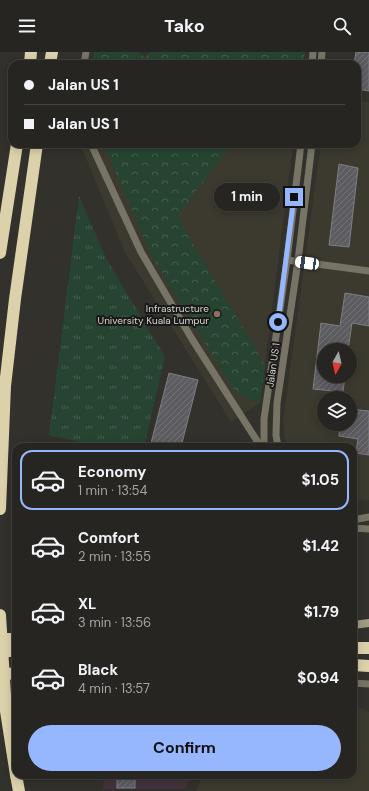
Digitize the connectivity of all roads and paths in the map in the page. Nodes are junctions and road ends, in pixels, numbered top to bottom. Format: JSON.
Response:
{"nodes":[{"id":1,"x":16,"y":148,"type":"edge"},
{"id":2,"x":36,"y":148,"type":"edge"},
{"id":3,"x":93,"y":148,"type":"edge"},
{"id":4,"x":301,"y":148,"type":"edge"},
{"id":5,"x":312,"y":148,"type":"edge"},
{"id":6,"x":0,"y":253,"type":"edge"},
{"id":7,"x":287,"y":260,"type":"junction"},
{"id":8,"x":298,"y":261,"type":"junction"},
{"id":9,"x":369,"y":271,"type":"edge"},
{"id":10,"x":260,"y":443,"type":"edge"},
{"id":11,"x":263,"y":443,"type":"edge"},
{"id":12,"x":277,"y":443,"type":"edge"},
{"id":13,"x":0,"y":509,"type":"edge"},
{"id":14,"x":369,"y":517,"type":"edge"},
{"id":15,"x":357,"y":519,"type":"edge"},
{"id":16,"x":357,"y":528,"type":"edge"},
{"id":17,"x":369,"y":529,"type":"edge"},
{"id":18,"x":0,"y":615,"type":"edge"},
{"id":19,"x":369,"y":623,"type":"edge"},
{"id":20,"x":357,"y":624,"type":"edge"},
{"id":21,"x":0,"y":639,"type":"edge"},
{"id":22,"x":12,"y":639,"type":"edge"},
{"id":23,"x":357,"y":648,"type":"edge"},
{"id":24,"x":369,"y":648,"type":"edge"},
{"id":25,"x":0,"y":651,"type":"edge"},
{"id":26,"x":12,"y":651,"type":"edge"},
{"id":27,"x":357,"y":666,"type":"edge"},
{"id":28,"x":369,"y":666,"type":"edge"},
{"id":29,"x":0,"y":673,"type":"edge"},
{"id":30,"x":12,"y":674,"type":"edge"},
{"id":31,"x":357,"y":683,"type":"edge"},
{"id":32,"x":369,"y":684,"type":"edge"},
{"id":33,"x":12,"y":749,"type":"edge"},
{"id":34,"x":17,"y":779,"type":"edge"},
{"id":35,"x":19,"y":791,"type":"edge"}],
"edges":[{"from":1,"to":6,"type":"highway"},
{"from":2,"to":13,"type":"highway"},
{"from":3,"to":10,"type":"street"},
{"from":4,"to":7,"type":"street","name":"Jalan US 1"},
{"from":5,"to":8,"type":"street","name":"Jalan US 1"},
{"from":7,"to":8,"type":"street"},
{"from":7,"to":11,"type":"street","name":"Jalan US 1"},
{"from":8,"to":9,"type":"street"},
{"from":8,"to":12,"type":"street","name":"Jalan US 1"},
{"from":14,"to":15,"type":"street"},
{"from":16,"to":17,"type":"street"},
{"from":18,"to":33,"type":"highway"},
{"from":19,"to":20,"type":"main road"},
{"from":21,"to":22,"type":"highway","bridge":true},
{"from":23,"to":24,"type":"highway"},
{"from":25,"to":26,"type":"highway","bridge":true},
{"from":27,"to":28,"type":"highway"},
{"from":29,"to":30,"type":"highway","bridge":true},
{"from":31,"to":32,"type":"street"},
{"from":34,"to":35,"type":"highway"}]}
